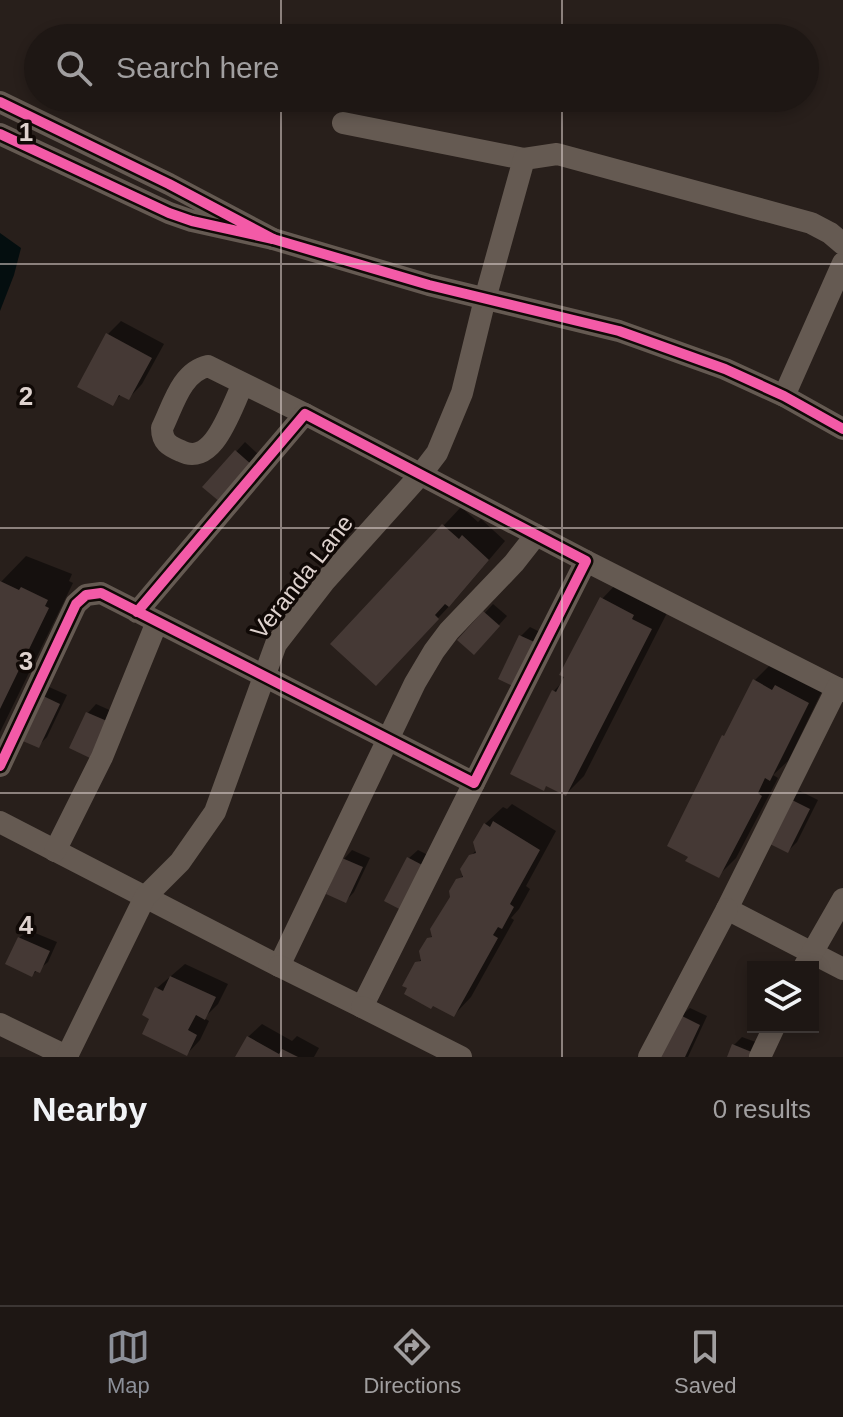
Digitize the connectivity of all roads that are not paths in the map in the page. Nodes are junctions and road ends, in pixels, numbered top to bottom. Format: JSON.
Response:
{"nodes":[{"id":1,"x":0,"y":102,"type":"edge"},
{"id":2,"x":343,"y":123,"type":"dead end"},
{"id":3,"x":0,"y":134,"type":"edge"},
{"id":4,"x":524,"y":159,"type":"junction"},
{"id":5,"x":273,"y":239,"type":"junction"},
{"id":6,"x":843,"y":244,"type":"edge"},
{"id":7,"x":843,"y":263,"type":"edge"},
{"id":8,"x":485,"y":299,"type":"junction"},
{"id":9,"x":243,"y":384,"type":"dead end"},
{"id":10,"x":784,"y":396,"type":"junction"},
{"id":11,"x":305,"y":414,"type":"junction"},
{"id":12,"x":843,"y":429,"type":"edge"},
{"id":13,"x":421,"y":474,"type":"junction"},
{"id":14,"x":536,"y":535,"type":"junction"},
{"id":15,"x":586,"y":561,"type":"junction"},
{"id":16,"x":147,"y":617,"type":"junction"},
{"id":17,"x":263,"y":676,"type":"junction"},
{"id":18,"x":840,"y":690,"type":"edge"},
{"id":19,"x":388,"y":739,"type":"junction"},
{"id":20,"x":0,"y":766,"type":"edge"},
{"id":21,"x":474,"y":783,"type":"junction"},
{"id":22,"x":0,"y":822,"type":"edge"},
{"id":23,"x":55,"y":851,"type":"junction"},
{"id":24,"x":145,"y":897,"type":"junction"},
{"id":25,"x":843,"y":899,"type":"edge"},
{"id":26,"x":727,"y":909,"type":"junction"},
{"id":27,"x":808,"y":960,"type":"edge"},
{"id":28,"x":279,"y":966,"type":"junction"},
{"id":29,"x":843,"y":969,"type":"edge"},
{"id":30,"x":362,"y":1007,"type":"junction"},
{"id":31,"x":0,"y":1024,"type":"edge"},
{"id":32,"x":771,"y":1033,"type":"edge"},
{"id":33,"x":67,"y":1057,"type":"edge"},
{"id":34,"x":461,"y":1057,"type":"edge"},
{"id":35,"x":649,"y":1057,"type":"edge"},
{"id":36,"x":760,"y":1057,"type":"edge"}],
"edges":[{"from":1,"to":5,"type":"street"},
{"from":2,"to":4,"type":"street"},
{"from":3,"to":5,"type":"street"},
{"from":4,"to":6,"type":"street"},
{"from":4,"to":8,"type":"street","name":"Veranda Lane"},
{"from":5,"to":8,"type":"street"},
{"from":7,"to":10,"type":"street"},
{"from":8,"to":10,"type":"street"},
{"from":8,"to":13,"type":"street","name":"Veranda Lane"},
{"from":9,"to":11,"type":"street"},
{"from":10,"to":12,"type":"street"},
{"from":11,"to":13,"type":"street"},
{"from":11,"to":16,"type":"street"},
{"from":13,"to":14,"type":"street"},
{"from":13,"to":17,"type":"street","name":"Veranda Lane"},
{"from":14,"to":15,"type":"street"},
{"from":14,"to":19,"type":"street"},
{"from":15,"to":18,"type":"street"},
{"from":15,"to":21,"type":"street"},
{"from":16,"to":17,"type":"street"},
{"from":16,"to":20,"type":"street"},
{"from":16,"to":23,"type":"street"},
{"from":17,"to":19,"type":"street"},
{"from":17,"to":24,"type":"street","name":"Veranda Lane"},
{"from":18,"to":26,"type":"street"},
{"from":19,"to":21,"type":"street"},
{"from":19,"to":28,"type":"street"},
{"from":21,"to":30,"type":"street"},
{"from":22,"to":23,"type":"street"},
{"from":23,"to":24,"type":"street"},
{"from":24,"to":28,"type":"street"},
{"from":24,"to":33,"type":"street","name":"Veranda Lane"},
{"from":25,"to":27,"type":"street"},
{"from":26,"to":27,"type":"street"},
{"from":26,"to":35,"type":"street"},
{"from":27,"to":29,"type":"street"},
{"from":28,"to":30,"type":"street"},
{"from":30,"to":34,"type":"street"},
{"from":31,"to":33,"type":"street"},
{"from":32,"to":36,"type":"street"}]}
